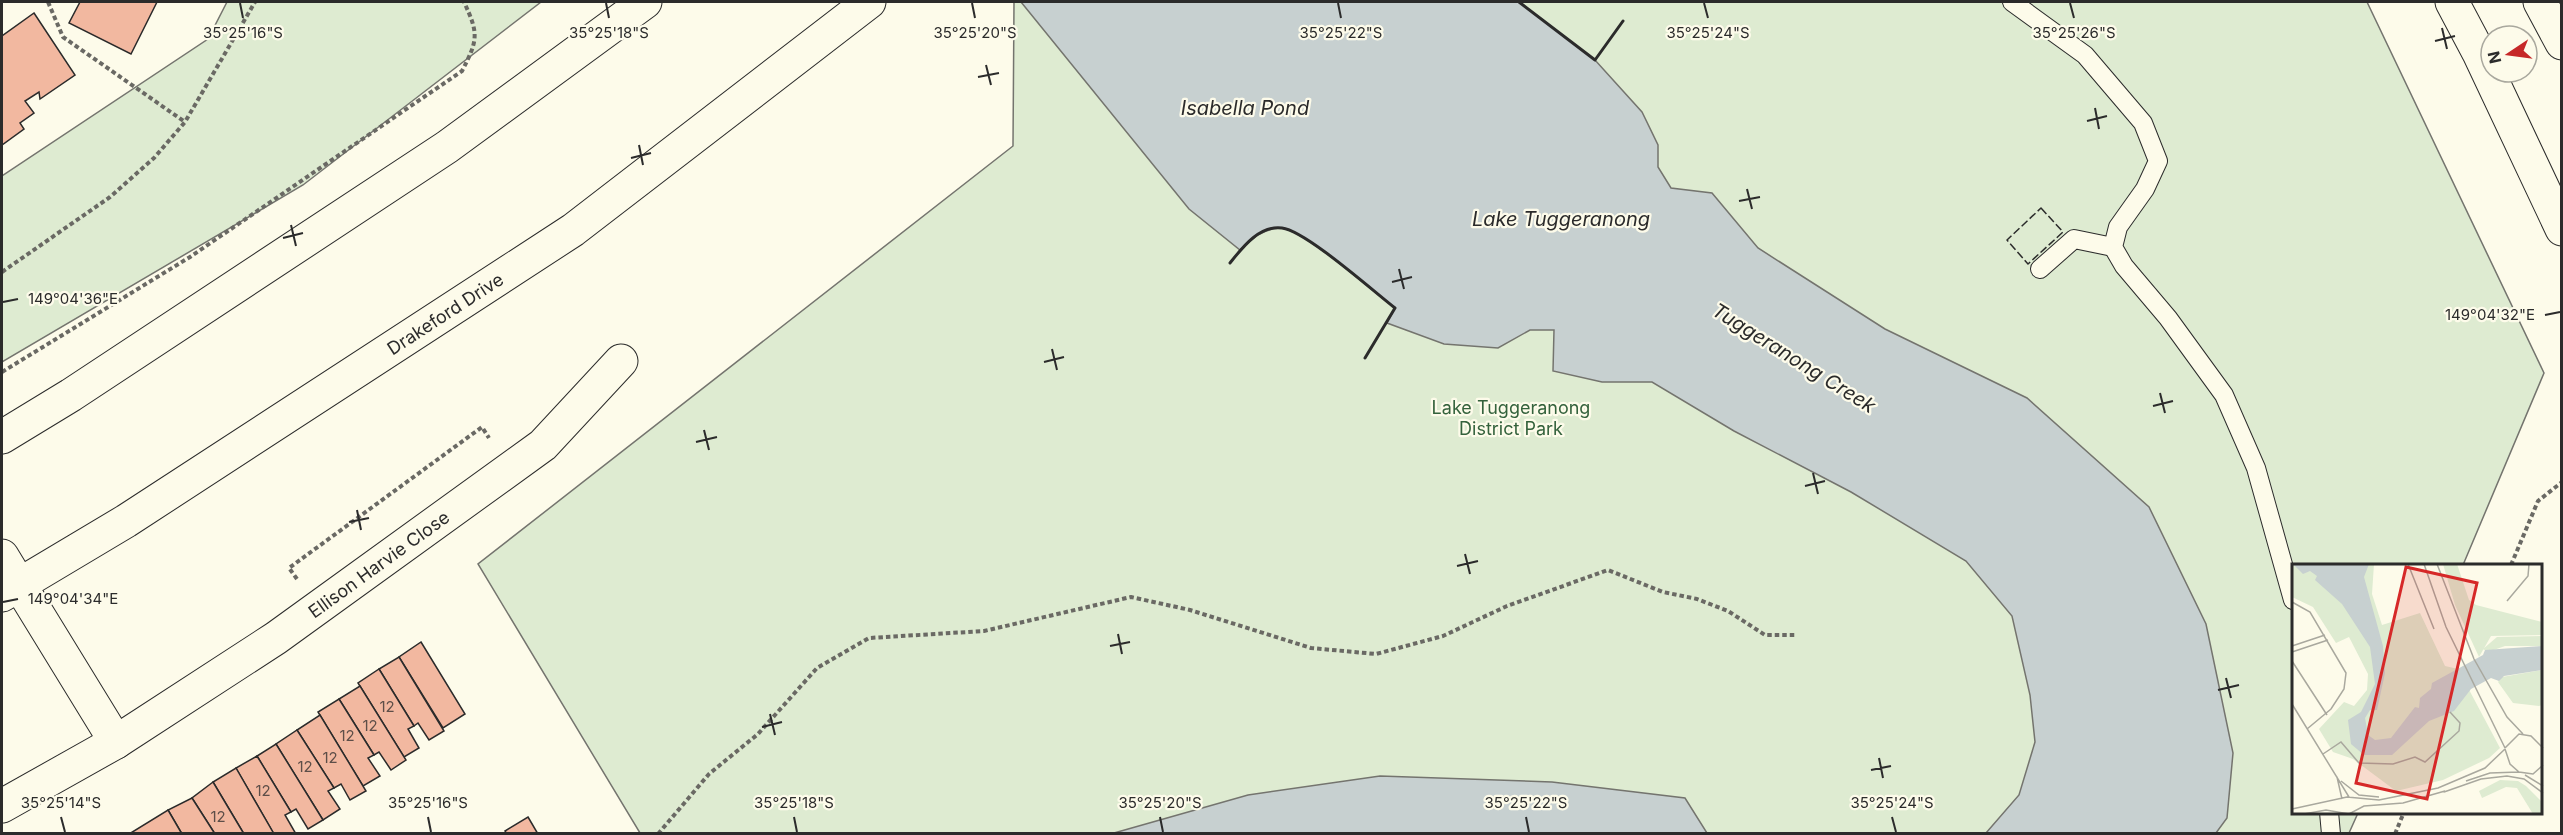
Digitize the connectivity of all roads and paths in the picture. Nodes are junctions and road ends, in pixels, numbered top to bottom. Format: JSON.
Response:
{"nodes":[{"id":1,"x":48,"y":2,"type":"edge"},
{"id":2,"x":255,"y":2,"type":"edge"},
{"id":3,"x":464,"y":2,"type":"edge"},
{"id":4,"x":645,"y":2,"type":"edge"},
{"id":5,"x":869,"y":2,"type":"edge"},
{"id":6,"x":2012,"y":2,"type":"edge"},
{"id":7,"x":2452,"y":2,"type":"edge"},
{"id":8,"x":2540,"y":2,"type":"edge"},
{"id":9,"x":2562,"y":43,"type":"edge"},
{"id":10,"x":185,"y":122,"type":"junction"},
{"id":11,"x":2562,"y":229,"type":"edge"},
{"id":12,"x":2113,"y":247,"type":"junction"},
{"id":13,"x":2040,"y":269,"type":"dead end"},
{"id":14,"x":2,"y":272,"type":"edge"},
{"id":15,"x":621,"y":361,"type":"dead end"},
{"id":16,"x":2,"y":372,"type":"edge"},
{"id":17,"x":2,"y":437,"type":"edge"},
{"id":18,"x":2562,"y":482,"type":"edge"},
{"id":19,"x":2,"y":556,"type":"edge"},
{"id":20,"x":2511,"y":564,"type":"edge"},
{"id":21,"x":10,"y":590,"type":"edge"},
{"id":22,"x":2292,"y":596,"type":"edge"},
{"id":23,"x":1797,"y":635,"type":"dead end"},
{"id":24,"x":116,"y":742,"type":"junction"},
{"id":25,"x":2,"y":806,"type":"edge"},
{"id":26,"x":2330,"y":814,"type":"edge"},
{"id":27,"x":2404,"y":814,"type":"edge"},
{"id":28,"x":2395,"y":833,"type":"edge"},
{"id":29,"x":658,"y":834,"type":"edge"},
{"id":30,"x":2331,"y":834,"type":"edge"}],
"edges":[{"from":1,"to":10,"type":"path"},
{"from":2,"to":10,"type":"path"},
{"from":3,"to":16,"type":"path"},
{"from":4,"to":17,"type":"main road"},
{"from":5,"to":21,"type":"main road","name":"Drakeford Drive"},
{"from":6,"to":12,"type":"lane"},
{"from":7,"to":11,"type":"main road"},
{"from":8,"to":9,"type":"main road"},
{"from":10,"to":14,"type":"path"},
{"from":12,"to":13,"type":"lane"},
{"from":12,"to":22,"type":"lane"},
{"from":15,"to":24,"type":"main road","name":"Ellison Harvie Close"},
{"from":18,"to":20,"type":"path"},
{"from":19,"to":21,"type":"main road"},
{"from":21,"to":24,"type":"main road"},
{"from":23,"to":29,"type":"path"},
{"from":24,"to":25,"type":"main road","name":"Ellison Harvie Close"},
{"from":26,"to":30,"type":"lane"},
{"from":27,"to":28,"type":"path"}]}
